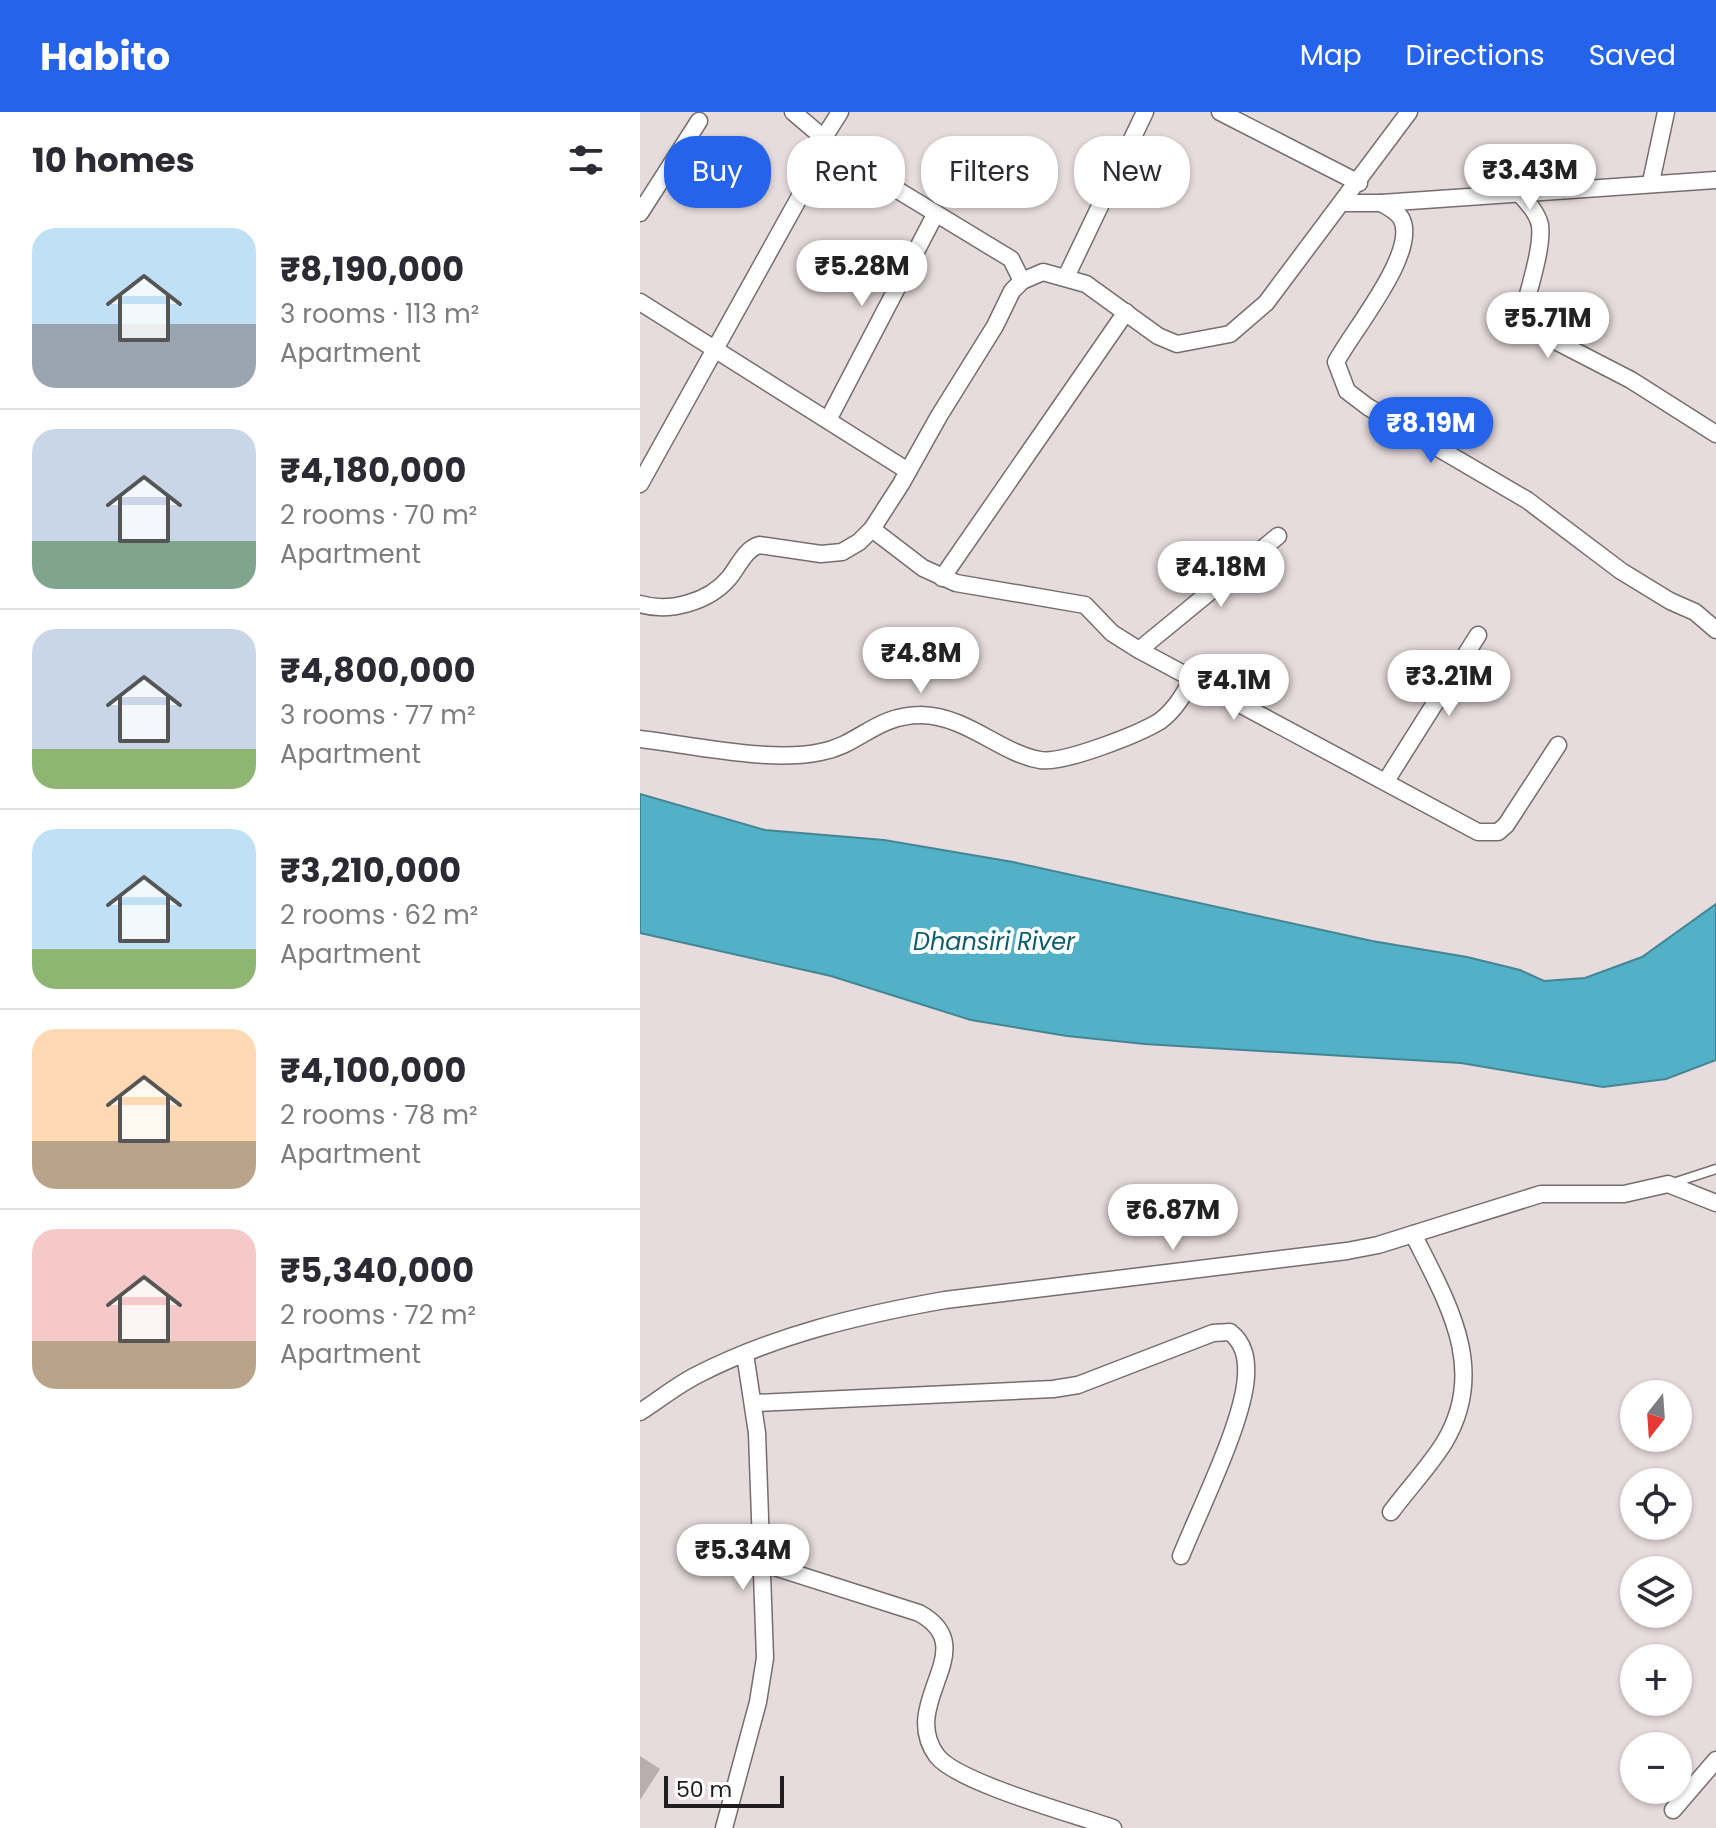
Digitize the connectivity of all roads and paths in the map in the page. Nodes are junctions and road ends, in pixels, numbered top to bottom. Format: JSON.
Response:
{"nodes":[{"id":1,"x":793,"y":112,"type":"edge"},
{"id":2,"x":840,"y":112,"type":"edge"},
{"id":3,"x":1145,"y":112,"type":"edge"},
{"id":4,"x":1220,"y":112,"type":"edge"},
{"id":5,"x":1409,"y":112,"type":"edge"},
{"id":6,"x":1666,"y":112,"type":"edge"},
{"id":7,"x":699,"y":121,"type":"dead end"},
{"id":8,"x":820,"y":136,"type":"edge"},
{"id":9,"x":828,"y":136,"type":"edge"},
{"id":10,"x":1716,"y":180,"type":"edge"},
{"id":11,"x":1651,"y":182,"type":"junction"},
{"id":12,"x":1359,"y":183,"type":"junction"},
{"id":13,"x":1518,"y":192,"type":"junction"},
{"id":14,"x":905,"y":196,"type":"edge"},
{"id":15,"x":1343,"y":203,"type":"junction"},
{"id":16,"x":1381,"y":203,"type":"junction"},
{"id":17,"x":790,"y":208,"type":"edge"},
{"id":18,"x":640,"y":213,"type":"edge"},
{"id":19,"x":935,"y":215,"type":"junction"},
{"id":20,"x":1066,"y":277,"type":"junction"},
{"id":21,"x":1022,"y":281,"type":"junction"},
{"id":22,"x":640,"y":302,"type":"edge"},
{"id":23,"x":1126,"y":312,"type":"junction"},
{"id":24,"x":715,"y":349,"type":"junction"},
{"id":25,"x":828,"y":420,"type":"junction"},
{"id":26,"x":1716,"y":434,"type":"edge"},
{"id":27,"x":908,"y":471,"type":"junction"},
{"id":28,"x":640,"y":484,"type":"edge"},
{"id":29,"x":872,"y":529,"type":"junction"},
{"id":30,"x":1278,"y":536,"type":"dead end"},
{"id":31,"x":942,"y":578,"type":"junction"},
{"id":32,"x":640,"y":604,"type":"edge"},
{"id":33,"x":1716,"y":630,"type":"edge"},
{"id":34,"x":1478,"y":635,"type":"dead end"},
{"id":35,"x":1139,"y":650,"type":"junction"},
{"id":36,"x":1193,"y":678,"type":"junction"},
{"id":37,"x":640,"y":739,"type":"edge"},
{"id":38,"x":1558,"y":745,"type":"dead end"},
{"id":39,"x":1386,"y":781,"type":"junction"},
{"id":40,"x":1716,"y":1169,"type":"edge"},
{"id":41,"x":1668,"y":1184,"type":"junction"},
{"id":42,"x":1716,"y":1203,"type":"edge"},
{"id":43,"x":1413,"y":1234,"type":"junction"},
{"id":44,"x":745,"y":1354,"type":"junction"},
{"id":45,"x":755,"y":1403,"type":"junction"},
{"id":46,"x":640,"y":1412,"type":"edge"},
{"id":47,"x":1391,"y":1512,"type":"dead end"},
{"id":48,"x":1181,"y":1556,"type":"dead end"},
{"id":49,"x":762,"y":1563,"type":"junction"},
{"id":50,"x":1716,"y":1760,"type":"edge"},
{"id":51,"x":1673,"y":1810,"type":"dead end"},
{"id":52,"x":724,"y":1828,"type":"edge"},
{"id":53,"x":1113,"y":1828,"type":"edge"}],
"edges":[{"from":1,"to":8,"type":"street"},
{"from":2,"to":9,"type":"street"},
{"from":3,"to":20,"type":"street"},
{"from":4,"to":12,"type":"street"},
{"from":5,"to":12,"type":"street"},
{"from":6,"to":11,"type":"street"},
{"from":7,"to":18,"type":"street"},
{"from":10,"to":11,"type":"street"},
{"from":11,"to":13,"type":"street"},
{"from":12,"to":15,"type":"street"},
{"from":13,"to":16,"type":"street"},
{"from":13,"to":26,"type":"street"},
{"from":14,"to":19,"type":"street"},
{"from":15,"to":16,"type":"street"},
{"from":15,"to":23,"type":"street"},
{"from":16,"to":33,"type":"street"},
{"from":17,"to":24,"type":"street"},
{"from":19,"to":21,"type":"street"},
{"from":19,"to":25,"type":"street"},
{"from":20,"to":21,"type":"street"},
{"from":20,"to":23,"type":"street"},
{"from":21,"to":27,"type":"street"},
{"from":22,"to":24,"type":"street"},
{"from":23,"to":31,"type":"street"},
{"from":24,"to":25,"type":"street"},
{"from":24,"to":28,"type":"street"},
{"from":25,"to":27,"type":"street"},
{"from":27,"to":29,"type":"street"},
{"from":29,"to":31,"type":"street"},
{"from":29,"to":32,"type":"street"},
{"from":30,"to":35,"type":"street"},
{"from":31,"to":35,"type":"street"},
{"from":34,"to":39,"type":"street"},
{"from":35,"to":36,"type":"street"},
{"from":36,"to":37,"type":"street"},
{"from":36,"to":39,"type":"street"},
{"from":38,"to":39,"type":"street"},
{"from":40,"to":41,"type":"lane"},
{"from":41,"to":42,"type":"street"},
{"from":41,"to":43,"type":"street"},
{"from":43,"to":44,"type":"street"},
{"from":43,"to":47,"type":"street"},
{"from":44,"to":45,"type":"street"},
{"from":44,"to":46,"type":"street"},
{"from":45,"to":48,"type":"street"},
{"from":45,"to":49,"type":"street"},
{"from":49,"to":52,"type":"street"},
{"from":49,"to":53,"type":"street"},
{"from":50,"to":51,"type":"street"}]}
